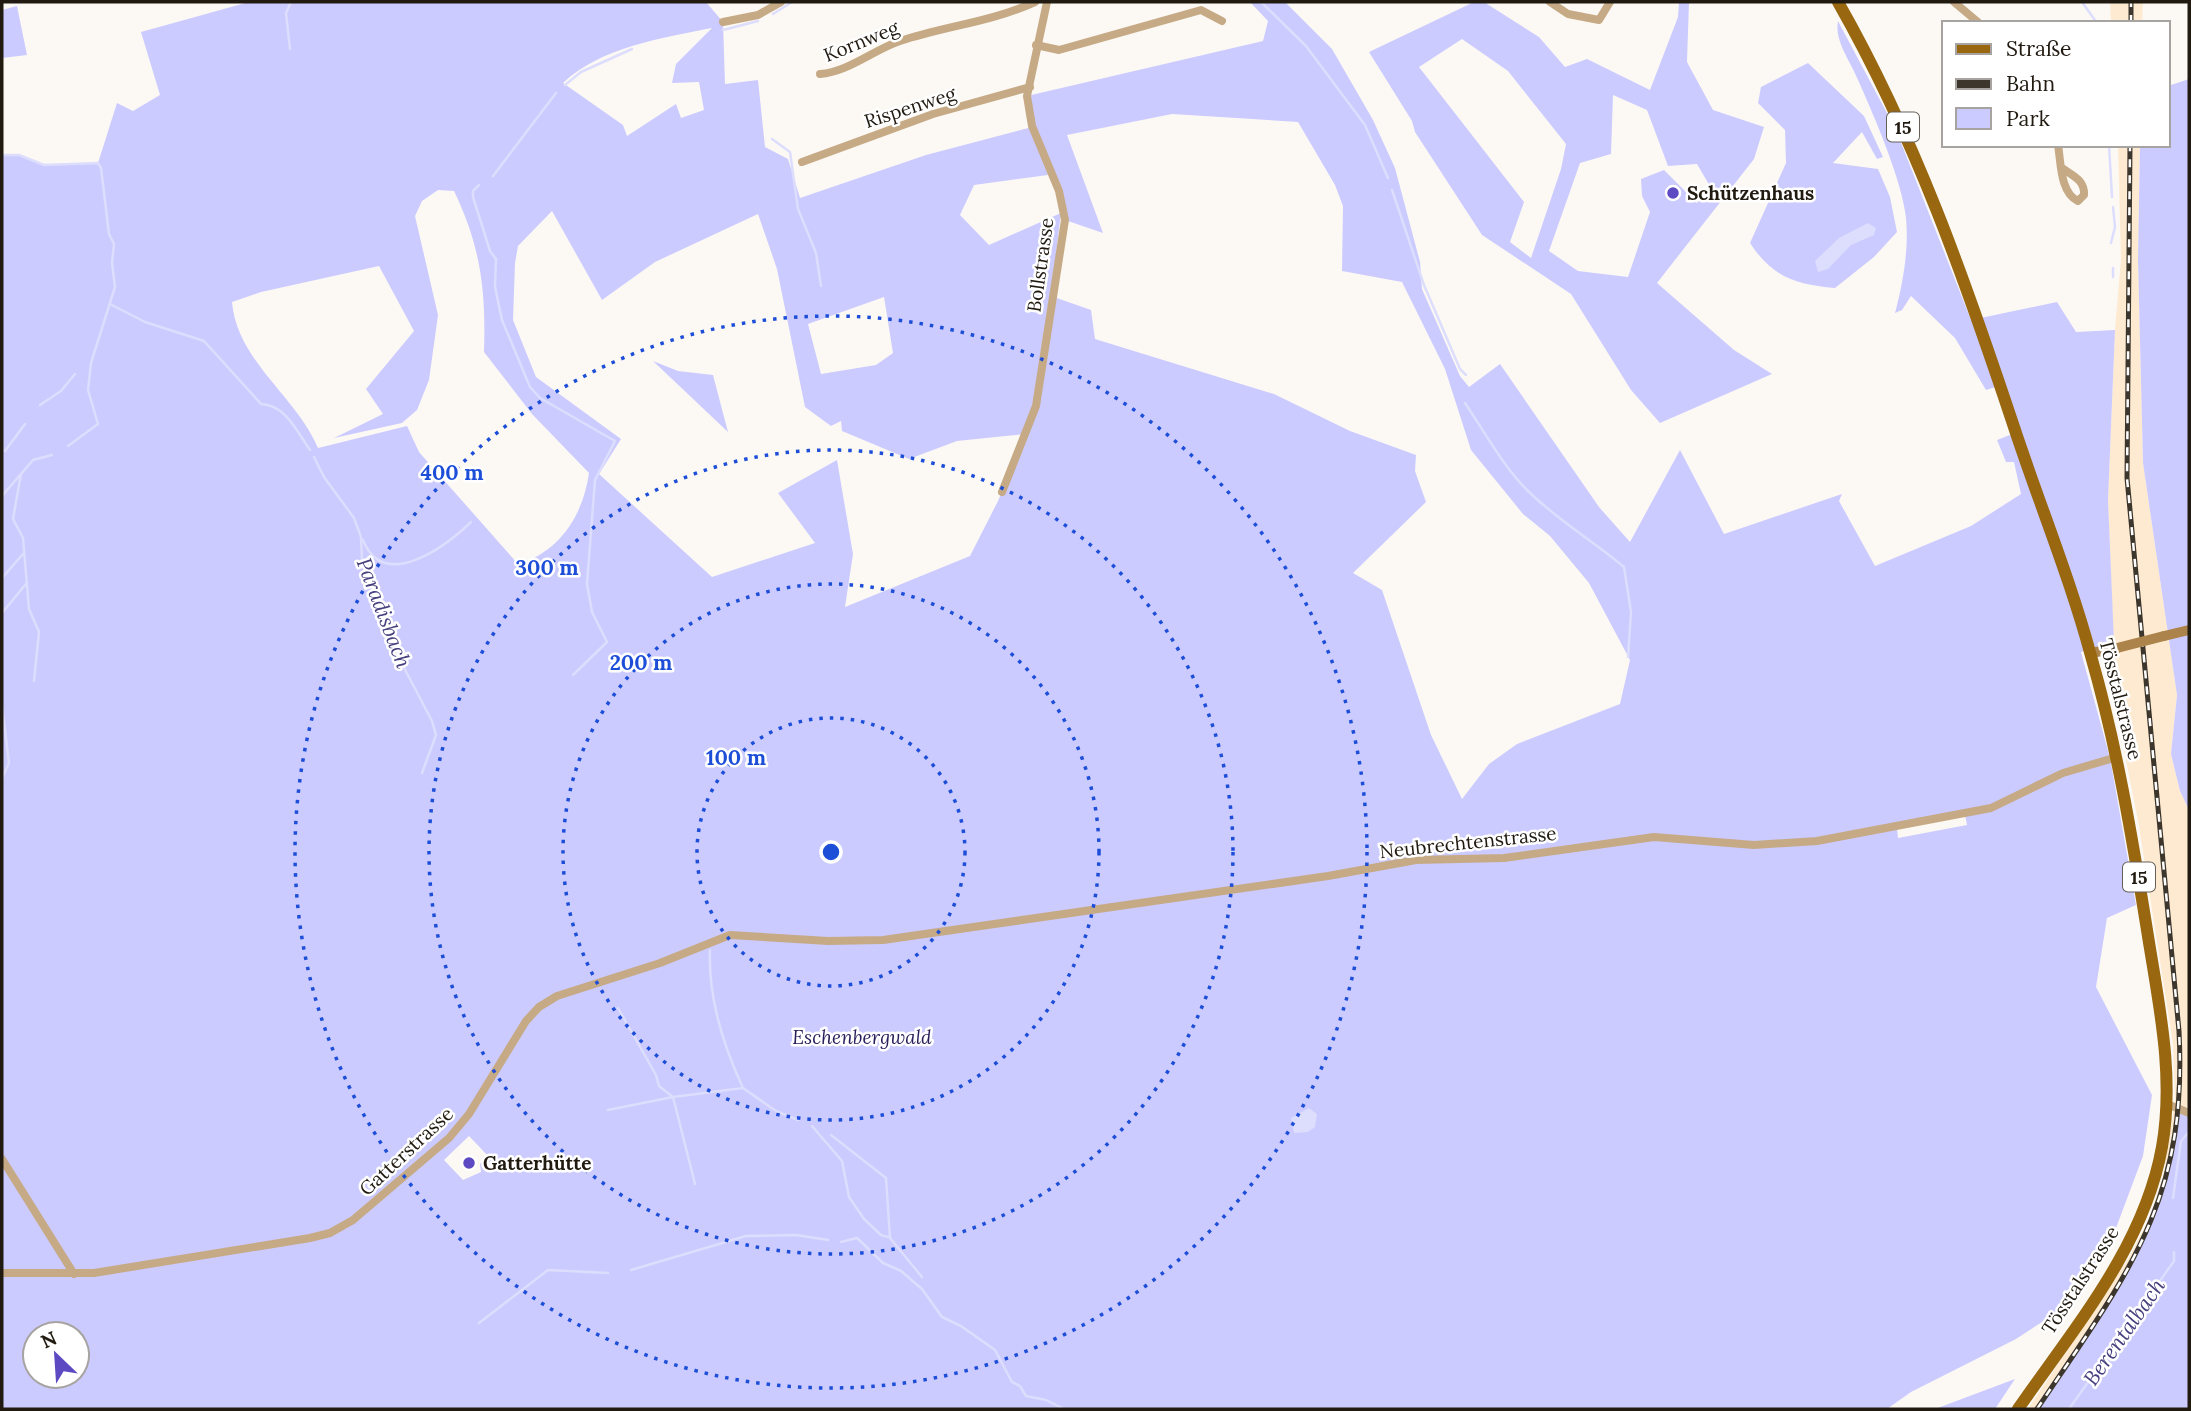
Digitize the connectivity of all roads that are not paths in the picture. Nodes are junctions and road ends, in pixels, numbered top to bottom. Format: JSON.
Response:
{"nodes":[{"id":1,"x":781,"y":2,"type":"edge"},
{"id":2,"x":1035,"y":2,"type":"edge"},
{"id":3,"x":1047,"y":2,"type":"edge"},
{"id":4,"x":1550,"y":2,"type":"edge"},
{"id":5,"x":1611,"y":2,"type":"edge"},
{"id":6,"x":1838,"y":2,"type":"edge"},
{"id":7,"x":1959,"y":3,"type":"edge"},
{"id":8,"x":1222,"y":21,"type":"dead end"},
{"id":9,"x":1977,"y":21,"type":"edge"},
{"id":10,"x":723,"y":22,"type":"dead end"},
{"id":11,"x":1036,"y":45,"type":"junction"},
{"id":12,"x":820,"y":74,"type":"dead end"},
{"id":13,"x":1030,"y":87,"type":"junction"},
{"id":14,"x":2058,"y":147,"type":"edge"},
{"id":15,"x":802,"y":162,"type":"dead end"},
{"id":16,"x":2062,"y":168,"type":"dead end"},
{"id":17,"x":1002,"y":492,"type":"dead end"},
{"id":18,"x":2189,"y":630,"type":"edge"},
{"id":19,"x":2091,"y":653,"type":"junction"},
{"id":20,"x":2117,"y":757,"type":"junction"},
{"id":21,"x":770,"y":937,"type":"joint"},
{"id":22,"x":2167,"y":1104,"type":"junction"},
{"id":23,"x":2189,"y":1112,"type":"edge"},
{"id":24,"x":2,"y":1159,"type":"edge"},
{"id":25,"x":2,"y":1273,"type":"edge"},
{"id":26,"x":74,"y":1275,"type":"junction"},
{"id":27,"x":2018,"y":1409,"type":"edge"}],
"edges":[{"from":1,"to":10,"type":"street"},
{"from":2,"to":12,"type":"street","name":"Kornweg"},
{"from":3,"to":11,"type":"street","name":"Bollstrasse"},
{"from":4,"to":5,"type":"street"},
{"from":6,"to":19,"type":"main road","name":"Tösstalstrasse","number":"15"},
{"from":7,"to":9,"type":"street"},
{"from":8,"to":11,"type":"street"},
{"from":11,"to":13,"type":"street","name":"Bollstrasse"},
{"from":13,"to":15,"type":"street","name":"Rispenweg"},
{"from":13,"to":17,"type":"street","name":"Bollstrasse"},
{"from":14,"to":16,"type":"street"},
{"from":18,"to":19,"type":"street","bridge":true},
{"from":19,"to":20,"type":"main road","name":"Tösstalstrasse","number":"15"},
{"from":20,"to":21,"type":"street","name":"Neubrechtenstrasse"},
{"from":20,"to":22,"type":"main road","name":"Tösstalstrasse","number":"15"},
{"from":21,"to":26,"type":"street","name":"Gatterstrasse"},
{"from":22,"to":23,"type":"street"},
{"from":22,"to":27,"type":"main road","name":"Tösstalstrasse","number":"15"},
{"from":24,"to":26,"type":"street"},
{"from":25,"to":26,"type":"street","name":"Gatterstrasse"}]}
